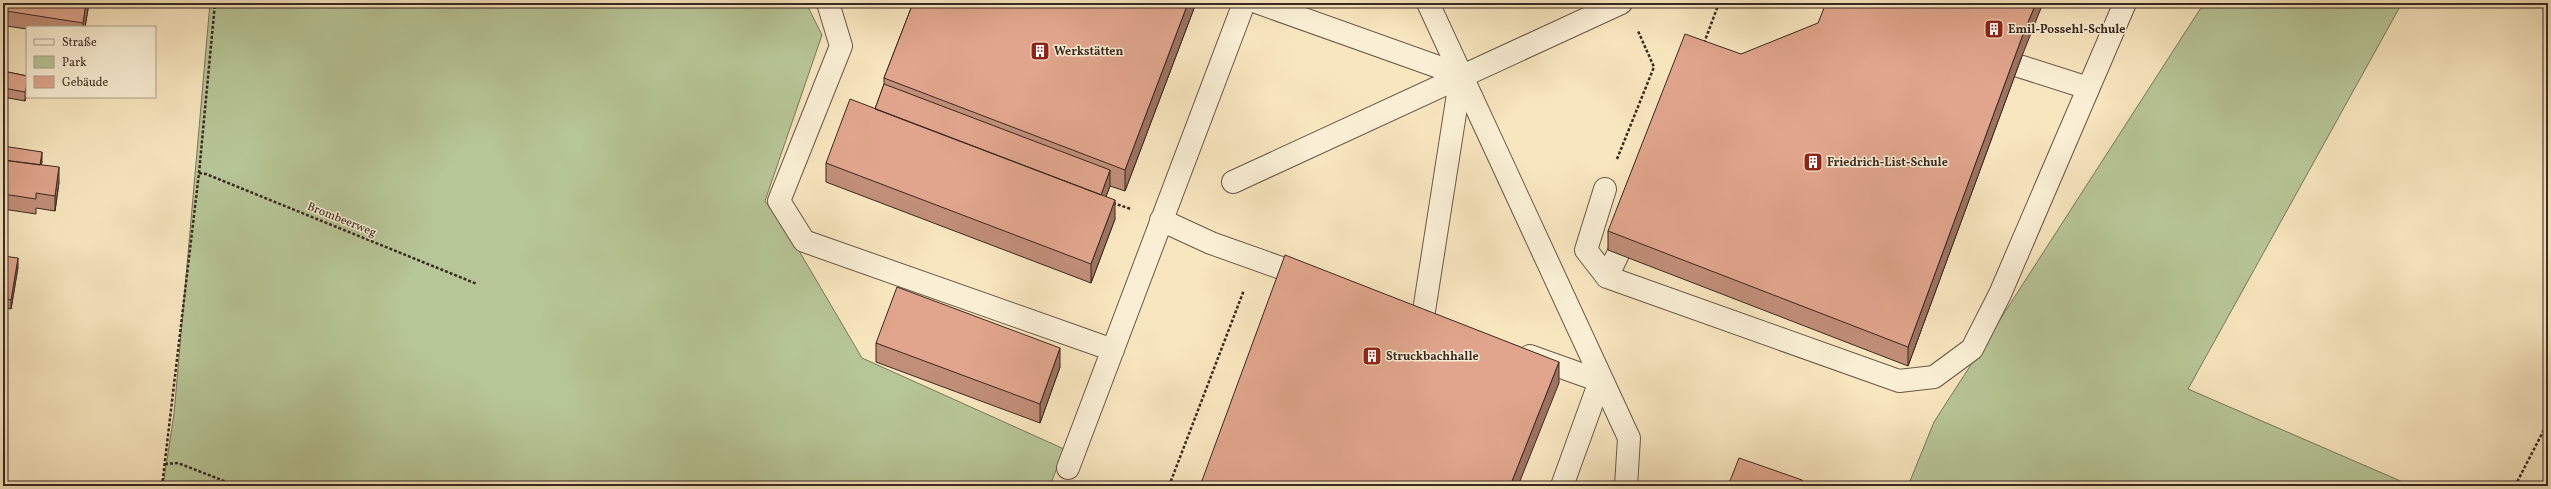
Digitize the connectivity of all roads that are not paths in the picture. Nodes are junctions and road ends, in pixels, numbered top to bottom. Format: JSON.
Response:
{"nodes":[{"id":1,"x":828,"y":3,"type":"edge"},
{"id":2,"x":1244,"y":3,"type":"edge"},
{"id":3,"x":1260,"y":3,"type":"edge"},
{"id":4,"x":1428,"y":3,"type":"edge"},
{"id":5,"x":1621,"y":3,"type":"edge"},
{"id":6,"x":2125,"y":3,"type":"edge"},
{"id":7,"x":2019,"y":66,"type":"edge"},
{"id":8,"x":1461,"y":75,"type":"junction"},
{"id":9,"x":2088,"y":88,"type":"junction"},
{"id":10,"x":1233,"y":182,"type":"dead end"},
{"id":11,"x":1605,"y":189,"type":"dead end"},
{"id":12,"x":1161,"y":220,"type":"junction"},
{"id":13,"x":1618,"y":254,"type":"edge"},
{"id":14,"x":1607,"y":277,"type":"junction"},
{"id":15,"x":1329,"y":285,"type":"edge"},
{"id":16,"x":1402,"y":311,"type":"edge"},
{"id":17,"x":1113,"y":350,"type":"junction"},
{"id":18,"x":1512,"y":350,"type":"edge"},
{"id":19,"x":1068,"y":468,"type":"dead end"},
{"id":20,"x":1562,"y":486,"type":"edge"},
{"id":21,"x":1626,"y":486,"type":"edge"}],
"edges":[{"from":1,"to":17,"type":"street"},
{"from":2,"to":12,"type":"street"},
{"from":3,"to":8,"type":"street"},
{"from":4,"to":8,"type":"street"},
{"from":5,"to":8,"type":"street"},
{"from":6,"to":9,"type":"street"},
{"from":7,"to":9,"type":"street"},
{"from":8,"to":10,"type":"street"},
{"from":8,"to":16,"type":"street"},
{"from":8,"to":21,"type":"street"},
{"from":9,"to":14,"type":"street"},
{"from":11,"to":14,"type":"street"},
{"from":12,"to":15,"type":"street"},
{"from":12,"to":17,"type":"street"},
{"from":13,"to":14,"type":"street"},
{"from":17,"to":19,"type":"street"},
{"from":18,"to":20,"type":"street"}]}
